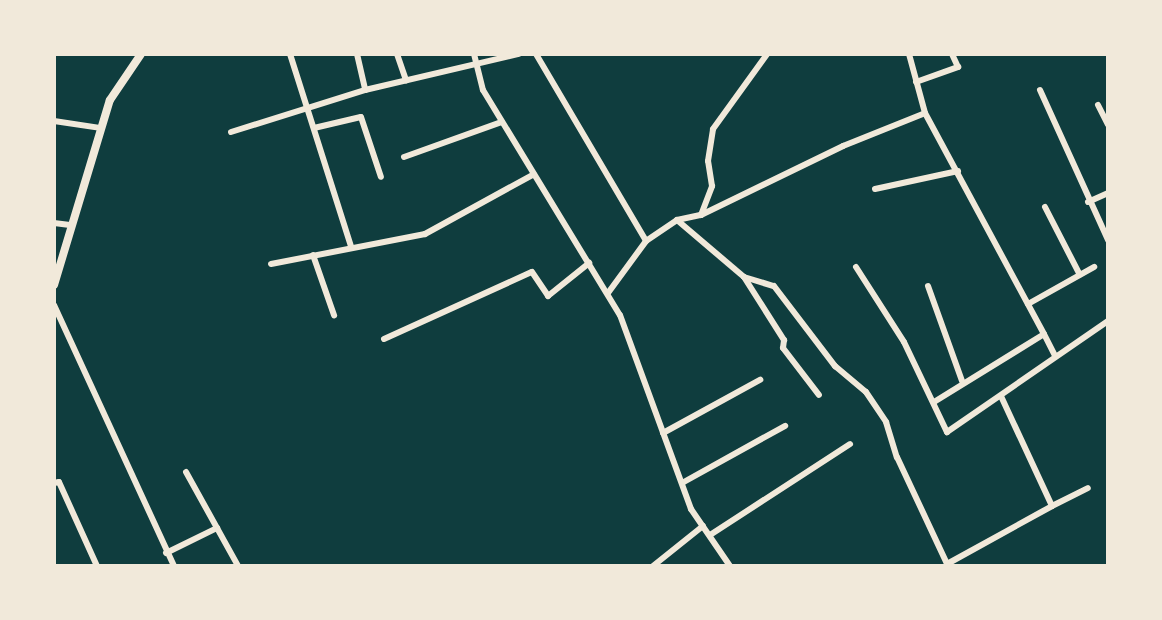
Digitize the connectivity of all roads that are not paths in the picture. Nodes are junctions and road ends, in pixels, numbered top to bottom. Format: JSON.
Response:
{"nodes":[{"id":1,"x":141,"y":54,"type":"edge"},
{"id":2,"x":290,"y":54,"type":"edge"},
{"id":3,"x":357,"y":54,"type":"edge"},
{"id":4,"x":397,"y":54,"type":"edge"},
{"id":5,"x":474,"y":54,"type":"edge"},
{"id":6,"x":519,"y":54,"type":"edge"},
{"id":7,"x":536,"y":54,"type":"edge"},
{"id":8,"x":767,"y":54,"type":"edge"},
{"id":9,"x":909,"y":54,"type":"edge"},
{"id":10,"x":952,"y":54,"type":"edge"},
{"id":11,"x":478,"y":63,"type":"junction"},
{"id":12,"x":406,"y":80,"type":"junction"},
{"id":13,"x":916,"y":82,"type":"junction"},
{"id":14,"x":365,"y":90,"type":"junction"},
{"id":15,"x":1040,"y":90,"type":"dead end"},
{"id":16,"x":1098,"y":105,"type":"dead end"},
{"id":17,"x":307,"y":107,"type":"junction"},
{"id":18,"x":925,"y":113,"type":"junction"},
{"id":19,"x":54,"y":121,"type":"edge"},
{"id":20,"x":502,"y":122,"type":"junction"},
{"id":21,"x":1108,"y":125,"type":"edge"},
{"id":22,"x":101,"y":128,"type":"junction"},
{"id":23,"x":314,"y":128,"type":"junction"},
{"id":24,"x":231,"y":132,"type":"dead end"},
{"id":25,"x":404,"y":157,"type":"dead end"},
{"id":26,"x":958,"y":171,"type":"junction"},
{"id":27,"x":534,"y":174,"type":"junction"},
{"id":28,"x":381,"y":177,"type":"dead end"},
{"id":29,"x":875,"y":189,"type":"dead end"},
{"id":30,"x":1108,"y":193,"type":"edge"},
{"id":31,"x":1088,"y":202,"type":"junction"},
{"id":32,"x":1045,"y":207,"type":"dead end"},
{"id":33,"x":701,"y":215,"type":"junction"},
{"id":34,"x":677,"y":220,"type":"junction"},
{"id":35,"x":54,"y":223,"type":"edge"},
{"id":36,"x":70,"y":225,"type":"junction"},
{"id":37,"x":1108,"y":240,"type":"edge"},
{"id":38,"x":646,"y":241,"type":"junction"},
{"id":39,"x":351,"y":246,"type":"junction"},
{"id":40,"x":313,"y":255,"type":"junction"},
{"id":41,"x":589,"y":263,"type":"junction"},
{"id":42,"x":271,"y":264,"type":"dead end"},
{"id":43,"x":856,"y":267,"type":"dead end"},
{"id":44,"x":1094,"y":267,"type":"dead end"},
{"id":45,"x":1080,"y":275,"type":"junction"},
{"id":46,"x":744,"y":277,"type":"junction"},
{"id":47,"x":54,"y":285,"type":"edge"},
{"id":48,"x":928,"y":286,"type":"dead end"},
{"id":49,"x":608,"y":293,"type":"junction"},
{"id":50,"x":1028,"y":304,"type":"junction"},
{"id":51,"x":54,"y":305,"type":"edge"},
{"id":52,"x":334,"y":315,"type":"dead end"},
{"id":53,"x":1108,"y":321,"type":"edge"},
{"id":54,"x":1044,"y":334,"type":"junction"},
{"id":55,"x":384,"y":339,"type":"dead end"},
{"id":56,"x":1055,"y":356,"type":"junction"},
{"id":57,"x":760,"y":380,"type":"dead end"},
{"id":58,"x":962,"y":381,"type":"junction"},
{"id":59,"x":819,"y":395,"type":"dead end"},
{"id":60,"x":1001,"y":396,"type":"junction"},
{"id":61,"x":934,"y":402,"type":"junction"},
{"id":62,"x":785,"y":426,"type":"dead end"},
{"id":63,"x":663,"y":433,"type":"junction"},
{"id":64,"x":850,"y":444,"type":"dead end"},
{"id":65,"x":186,"y":472,"type":"dead end"},
{"id":66,"x":54,"y":483,"type":"edge"},
{"id":67,"x":682,"y":483,"type":"junction"},
{"id":68,"x":1088,"y":488,"type":"dead end"},
{"id":69,"x":1052,"y":506,"type":"junction"},
{"id":70,"x":703,"y":526,"type":"junction"},
{"id":71,"x":217,"y":528,"type":"junction"},
{"id":72,"x":710,"y":535,"type":"junction"},
{"id":73,"x":166,"y":553,"type":"junction"},
{"id":74,"x":948,"y":565,"type":"edge"},
{"id":75,"x":97,"y":566,"type":"edge"},
{"id":76,"x":174,"y":566,"type":"edge"},
{"id":77,"x":238,"y":566,"type":"edge"},
{"id":78,"x":653,"y":566,"type":"edge"},
{"id":79,"x":730,"y":566,"type":"edge"}],
"edges":[{"from":1,"to":22,"type":"street"},
{"from":2,"to":17,"type":"street"},
{"from":3,"to":14,"type":"street"},
{"from":4,"to":12,"type":"street"},
{"from":5,"to":11,"type":"street"},
{"from":6,"to":11,"type":"street"},
{"from":7,"to":38,"type":"street"},
{"from":8,"to":33,"type":"street"},
{"from":9,"to":13,"type":"street"},
{"from":10,"to":13,"type":"street"},
{"from":11,"to":12,"type":"street"},
{"from":11,"to":20,"type":"street"},
{"from":12,"to":14,"type":"street"},
{"from":13,"to":18,"type":"street"},
{"from":14,"to":17,"type":"street"},
{"from":15,"to":31,"type":"street"},
{"from":16,"to":21,"type":"street"},
{"from":17,"to":23,"type":"street"},
{"from":17,"to":24,"type":"street"},
{"from":18,"to":26,"type":"street"},
{"from":18,"to":33,"type":"street"},
{"from":19,"to":22,"type":"street"},
{"from":20,"to":25,"type":"street"},
{"from":20,"to":27,"type":"street"},
{"from":22,"to":36,"type":"street"},
{"from":23,"to":28,"type":"street"},
{"from":23,"to":39,"type":"street"},
{"from":26,"to":29,"type":"street"},
{"from":26,"to":50,"type":"street"},
{"from":27,"to":39,"type":"street"},
{"from":27,"to":41,"type":"street"},
{"from":30,"to":31,"type":"street"},
{"from":31,"to":37,"type":"street"},
{"from":32,"to":45,"type":"street"},
{"from":33,"to":34,"type":"street"},
{"from":34,"to":38,"type":"street"},
{"from":34,"to":46,"type":"street"},
{"from":35,"to":36,"type":"street"},
{"from":36,"to":47,"type":"street"},
{"from":38,"to":49,"type":"street"},
{"from":39,"to":40,"type":"street"},
{"from":40,"to":42,"type":"street"},
{"from":40,"to":52,"type":"street"},
{"from":41,"to":49,"type":"street"},
{"from":41,"to":55,"type":"street"},
{"from":43,"to":61,"type":"street"},
{"from":44,"to":45,"type":"street"},
{"from":45,"to":50,"type":"street"},
{"from":46,"to":59,"type":"street"},
{"from":46,"to":74,"type":"street"},
{"from":48,"to":58,"type":"street"},
{"from":49,"to":63,"type":"street"},
{"from":50,"to":54,"type":"street"},
{"from":51,"to":73,"type":"street"},
{"from":53,"to":56,"type":"street"},
{"from":54,"to":56,"type":"street"},
{"from":54,"to":58,"type":"street"},
{"from":56,"to":60,"type":"street"},
{"from":57,"to":63,"type":"street"},
{"from":58,"to":61,"type":"street"},
{"from":60,"to":61,"type":"street"},
{"from":60,"to":69,"type":"street"},
{"from":62,"to":67,"type":"street"},
{"from":63,"to":67,"type":"street"},
{"from":64,"to":72,"type":"street"},
{"from":65,"to":71,"type":"street"},
{"from":66,"to":75,"type":"street"},
{"from":67,"to":70,"type":"street"},
{"from":68,"to":69,"type":"street"},
{"from":69,"to":74,"type":"street"},
{"from":70,"to":72,"type":"street"},
{"from":70,"to":78,"type":"street"},
{"from":71,"to":73,"type":"street"},
{"from":71,"to":77,"type":"street"},
{"from":72,"to":79,"type":"street"},
{"from":73,"to":76,"type":"street"}]}
